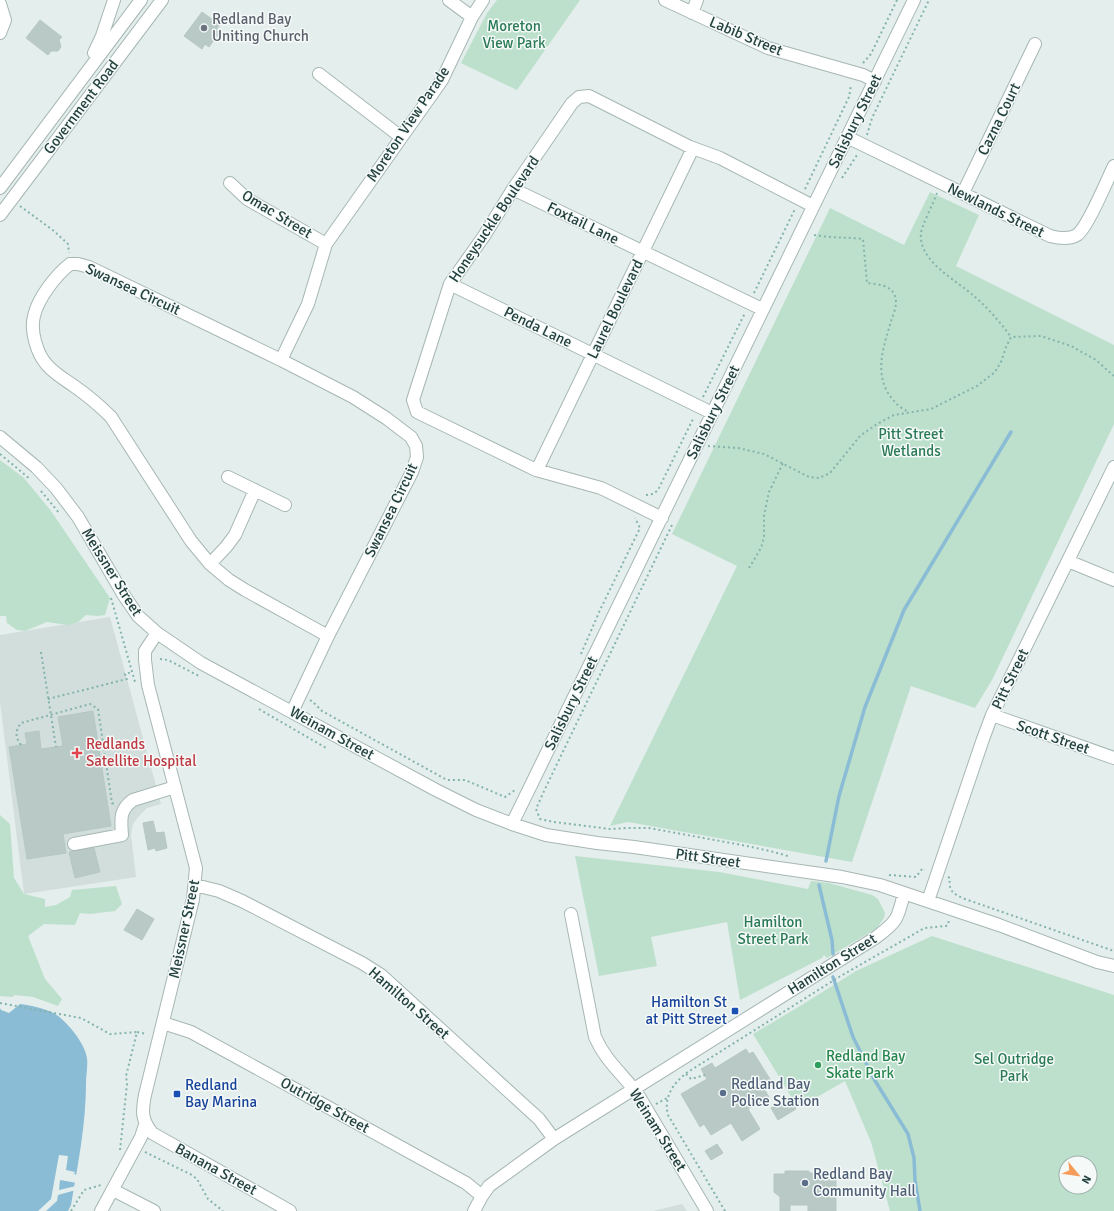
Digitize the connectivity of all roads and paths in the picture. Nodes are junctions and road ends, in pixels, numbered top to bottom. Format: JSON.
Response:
{"nodes":[{"id":1,"x":114,"y":0,"type":"edge"},
{"id":2,"x":141,"y":0,"type":"edge"},
{"id":3,"x":162,"y":0,"type":"edge"},
{"id":4,"x":449,"y":0,"type":"edge"},
{"id":5,"x":483,"y":0,"type":"edge"},
{"id":6,"x":665,"y":0,"type":"edge"},
{"id":7,"x":697,"y":0,"type":"edge"},
{"id":8,"x":897,"y":0,"type":"edge"},
{"id":9,"x":914,"y":0,"type":"edge"},
{"id":10,"x":929,"y":0,"type":"edge"},
{"id":11,"x":0,"y":4,"type":"edge"},
{"id":12,"x":692,"y":13,"type":"junction"},
{"id":13,"x":472,"y":17,"type":"junction"},
{"id":14,"x":0,"y":33,"type":"edge"},
{"id":15,"x":1035,"y":44,"type":"dead end"},
{"id":16,"x":861,"y":66,"type":"dead end"},
{"id":17,"x":85,"y":72,"type":"junction"},
{"id":18,"x":319,"y":74,"type":"dead end"},
{"id":19,"x":875,"y":81,"type":"junction"},
{"id":20,"x":402,"y":137,"type":"junction"},
{"id":21,"x":847,"y":137,"type":"junction"},
{"id":22,"x":862,"y":144,"type":"junction"},
{"id":23,"x":692,"y":148,"type":"junction"},
{"id":24,"x":1114,"y":166,"type":"edge"},
{"id":25,"x":230,"y":182,"type":"dead end"},
{"id":26,"x":942,"y":182,"type":"junction"},
{"id":27,"x":0,"y":188,"type":"edge"},
{"id":28,"x":513,"y":189,"type":"junction"},
{"id":29,"x":963,"y":193,"type":"junction"},
{"id":30,"x":20,"y":206,"type":"dead end"},
{"id":31,"x":813,"y":206,"type":"junction"},
{"id":32,"x":0,"y":215,"type":"edge"},
{"id":33,"x":814,"y":235,"type":"dead end"},
{"id":34,"x":326,"y":244,"type":"junction"},
{"id":35,"x":643,"y":252,"type":"junction"},
{"id":36,"x":70,"y":264,"type":"junction"},
{"id":37,"x":450,"y":284,"type":"junction"},
{"id":38,"x":762,"y":309,"type":"junction"},
{"id":39,"x":1011,"y":337,"type":"junction"},
{"id":40,"x":593,"y":354,"type":"junction"},
{"id":41,"x":281,"y":360,"type":"junction"},
{"id":42,"x":1114,"y":376,"type":"edge"},
{"id":43,"x":908,"y":412,"type":"junction"},
{"id":44,"x":712,"y":413,"type":"junction"},
{"id":45,"x":0,"y":437,"type":"edge"},
{"id":46,"x":698,"y":443,"type":"junction"},
{"id":47,"x":783,"y":463,"type":"junction"},
{"id":48,"x":1114,"y":467,"type":"edge"},
{"id":49,"x":537,"y":470,"type":"junction"},
{"id":50,"x":228,"y":477,"type":"dead end"},
{"id":51,"x":255,"y":490,"type":"junction"},
{"id":52,"x":285,"y":505,"type":"dead end"},
{"id":53,"x":635,"y":518,"type":"dead end"},
{"id":54,"x":662,"y":518,"type":"junction"},
{"id":55,"x":667,"y":536,"type":"dead end"},
{"id":56,"x":1068,"y":561,"type":"junction"},
{"id":57,"x":210,"y":564,"type":"junction"},
{"id":58,"x":749,"y":568,"type":"dead end"},
{"id":59,"x":1114,"y":580,"type":"edge"},
{"id":60,"x":157,"y":633,"type":"junction"},
{"id":61,"x":328,"y":636,"type":"junction"},
{"id":62,"x":41,"y":652,"type":"dead end"},
{"id":63,"x":580,"y":657,"type":"dead end"},
{"id":64,"x":160,"y":659,"type":"dead end"},
{"id":65,"x":132,"y":672,"type":"dead end"},
{"id":66,"x":203,"y":678,"type":"dead end"},
{"id":67,"x":48,"y":699,"type":"junction"},
{"id":68,"x":313,"y":702,"type":"dead end"},
{"id":69,"x":255,"y":707,"type":"dead end"},
{"id":70,"x":292,"y":712,"type":"junction"},
{"id":71,"x":51,"y":715,"type":"junction"},
{"id":72,"x":992,"y":716,"type":"junction"},
{"id":73,"x":22,"y":745,"type":"dead end"},
{"id":74,"x":56,"y":747,"type":"dead end"},
{"id":75,"x":326,"y":748,"type":"dead end"},
{"id":76,"x":1114,"y":758,"type":"edge"},
{"id":77,"x":175,"y":787,"type":"junction"},
{"id":78,"x":520,"y":787,"type":"dead end"},
{"id":79,"x":123,"y":810,"type":"junction"},
{"id":80,"x":512,"y":824,"type":"junction"},
{"id":81,"x":74,"y":844,"type":"dead end"},
{"id":82,"x":794,"y":858,"type":"dead end"},
{"id":83,"x":925,"y":870,"type":"dead end"},
{"id":84,"x":882,"y":873,"type":"dead end"},
{"id":85,"x":947,"y":877,"type":"dead end"},
{"id":86,"x":195,"y":885,"type":"junction"},
{"id":87,"x":904,"y":893,"type":"junction"},
{"id":88,"x":928,"y":901,"type":"junction"},
{"id":89,"x":571,"y":914,"type":"dead end"},
{"id":90,"x":949,"y":921,"type":"dead end"},
{"id":91,"x":1114,"y":951,"type":"edge"},
{"id":92,"x":1114,"y":966,"type":"edge"},
{"id":93,"x":0,"y":1003,"type":"edge"},
{"id":94,"x":163,"y":1023,"type":"junction"},
{"id":95,"x":137,"y":1032,"type":"dead end"},
{"id":96,"x":686,"y":1074,"type":"junction"},
{"id":97,"x":705,"y":1075,"type":"dead end"},
{"id":98,"x":673,"y":1080,"type":"dead end"},
{"id":99,"x":675,"y":1084,"type":"junction"},
{"id":100,"x":634,"y":1089,"type":"junction"},
{"id":101,"x":145,"y":1125,"type":"junction"},
{"id":102,"x":122,"y":1134,"type":"dead end"},
{"id":103,"x":554,"y":1139,"type":"junction"},
{"id":104,"x":136,"y":1148,"type":"junction"},
{"id":105,"x":109,"y":1187,"type":"junction"},
{"id":106,"x":482,"y":1196,"type":"junction"},
{"id":107,"x":71,"y":1211,"type":"edge"},
{"id":108,"x":102,"y":1211,"type":"edge"},
{"id":109,"x":154,"y":1211,"type":"edge"},
{"id":110,"x":223,"y":1211,"type":"edge"},
{"id":111,"x":290,"y":1211,"type":"edge"},
{"id":112,"x":474,"y":1211,"type":"edge"},
{"id":113,"x":707,"y":1211,"type":"edge"},
{"id":114,"x":725,"y":1211,"type":"edge"}],
"edges":[{"from":1,"to":17,"type":"street"},
{"from":2,"to":17,"type":"street","name":"Government Road"},
{"from":3,"to":32,"type":"street","name":"Government Road"},
{"from":4,"to":13,"type":"street"},
{"from":5,"to":13,"type":"street","name":"Moreton View Parade"},
{"from":6,"to":12,"type":"street","name":"Labib Street"},
{"from":7,"to":12,"type":"street"},
{"from":8,"to":16,"type":"path"},
{"from":9,"to":19,"type":"street","name":"Salisbury Street"},
{"from":10,"to":22,"type":"path"},
{"from":11,"to":14,"type":"street"},
{"from":12,"to":19,"type":"street","name":"Labib Street"},
{"from":13,"to":20,"type":"street","name":"Moreton View Parade"},
{"from":15,"to":29,"type":"street","name":"Cazna Court"},
{"from":17,"to":27,"type":"street","name":"Government Road"},
{"from":18,"to":20,"type":"street"},
{"from":19,"to":21,"type":"street","name":"Salisbury Street"},
{"from":20,"to":34,"type":"street","name":"Moreton View Parade"},
{"from":21,"to":22,"type":"street","name":"Newlands Street"},
{"from":21,"to":31,"type":"street","name":"Salisbury Street"},
{"from":22,"to":26,"type":"street","name":"Newlands Street"},
{"from":23,"to":28,"type":"street","name":"Honeysuckle Boulevard"},
{"from":23,"to":31,"type":"street","name":"Honeysuckle Boulevard"},
{"from":23,"to":35,"type":"street","name":"Laurel Boulevard"},
{"from":24,"to":29,"type":"street","name":"Newlands Street"},
{"from":25,"to":34,"type":"street","name":"Omac Street"},
{"from":26,"to":29,"type":"street","name":"Newlands Street"},
{"from":26,"to":39,"type":"path"},
{"from":28,"to":35,"type":"street","name":"Foxtail Lane"},
{"from":28,"to":37,"type":"street","name":"Honeysuckle Boulevard"},
{"from":30,"to":36,"type":"path"},
{"from":31,"to":38,"type":"street","name":"Salisbury Street"},
{"from":33,"to":43,"type":"path"},
{"from":34,"to":41,"type":"street","name":"Moreton View Parade"},
{"from":35,"to":38,"type":"street","name":"Foxtail Lane"},
{"from":35,"to":40,"type":"street","name":"Laurel Boulevard"},
{"from":36,"to":41,"type":"street","name":"Swansea Circuit"},
{"from":36,"to":57,"type":"street","name":"Swansea Circuit"},
{"from":37,"to":40,"type":"street","name":"Penda Lane"},
{"from":37,"to":49,"type":"street","name":"Honeysuckle Boulevard"},
{"from":38,"to":44,"type":"street","name":"Salisbury Street"},
{"from":39,"to":42,"type":"path"},
{"from":39,"to":43,"type":"path"},
{"from":40,"to":44,"type":"street","name":"Penda Lane"},
{"from":40,"to":49,"type":"street","name":"Laurel Boulevard"},
{"from":41,"to":61,"type":"street","name":"Swansea Circuit"},
{"from":43,"to":47,"type":"path"},
{"from":44,"to":46,"type":"street","name":"Salisbury Street"},
{"from":45,"to":60,"type":"street","name":"Meissner Street"},
{"from":46,"to":47,"type":"path"},
{"from":46,"to":54,"type":"street","name":"Salisbury Street"},
{"from":47,"to":58,"type":"path"},
{"from":48,"to":56,"type":"street","name":"Pitt Street"},
{"from":49,"to":54,"type":"street","name":"Honeysuckle Boulevard"},
{"from":50,"to":51,"type":"street"},
{"from":51,"to":52,"type":"street"},
{"from":51,"to":57,"type":"street"},
{"from":53,"to":63,"type":"path"},
{"from":54,"to":80,"type":"street","name":"Salisbury Street"},
{"from":55,"to":82,"type":"path"},
{"from":56,"to":59,"type":"street"},
{"from":56,"to":72,"type":"street","name":"Pitt Street"},
{"from":57,"to":61,"type":"street","name":"Swansea Circuit"},
{"from":60,"to":70,"type":"street","name":"Weinam Street"},
{"from":60,"to":77,"type":"street","name":"Meissner Street"},
{"from":61,"to":70,"type":"street","name":"Swansea Circuit"},
{"from":62,"to":67,"type":"path"},
{"from":64,"to":66,"type":"path"},
{"from":65,"to":67,"type":"path"},
{"from":67,"to":71,"type":"path"},
{"from":68,"to":78,"type":"path"},
{"from":69,"to":75,"type":"path"},
{"from":70,"to":80,"type":"street","name":"Weinam Street"},
{"from":71,"to":73,"type":"path"},
{"from":71,"to":74,"type":"path"},
{"from":71,"to":79,"type":"path"},
{"from":72,"to":76,"type":"street","name":"Scott Street"},
{"from":72,"to":88,"type":"street","name":"Pitt Street"},
{"from":77,"to":79,"type":"street"},
{"from":77,"to":86,"type":"street","name":"Meissner Street"},
{"from":79,"to":81,"type":"street"},
{"from":80,"to":87,"type":"street","name":"Pitt Street"},
{"from":83,"to":84,"type":"path"},
{"from":85,"to":91,"type":"path"},
{"from":86,"to":94,"type":"street","name":"Meissner Street"},
{"from":86,"to":103,"type":"street","name":"Hamilton Street"},
{"from":87,"to":88,"type":"street"},
{"from":87,"to":100,"type":"street","name":"Hamilton Street"},
{"from":88,"to":92,"type":"street"},
{"from":89,"to":100,"type":"street","name":"Weinam Street"},
{"from":90,"to":96,"type":"path"},
{"from":93,"to":95,"type":"path"},
{"from":94,"to":101,"type":"street","name":"Meissner Street"},
{"from":94,"to":106,"type":"street","name":"Outridge Street"},
{"from":96,"to":97,"type":"path"},
{"from":96,"to":99,"type":"path"},
{"from":98,"to":99,"type":"path"},
{"from":99,"to":114,"type":"path"},
{"from":100,"to":103,"type":"street","name":"Hamilton Street"},
{"from":100,"to":113,"type":"street","name":"Weinam Street"},
{"from":101,"to":104,"type":"street"},
{"from":101,"to":111,"type":"street","name":"Banana Street"},
{"from":102,"to":104,"type":"path"},
{"from":103,"to":106,"type":"street","name":"Hamilton Street"},
{"from":104,"to":105,"type":"street"},
{"from":104,"to":110,"type":"path"},
{"from":105,"to":107,"type":"path"},
{"from":105,"to":108,"type":"street"},
{"from":105,"to":109,"type":"street"},
{"from":106,"to":112,"type":"street","name":"Hamilton Street"}]}
